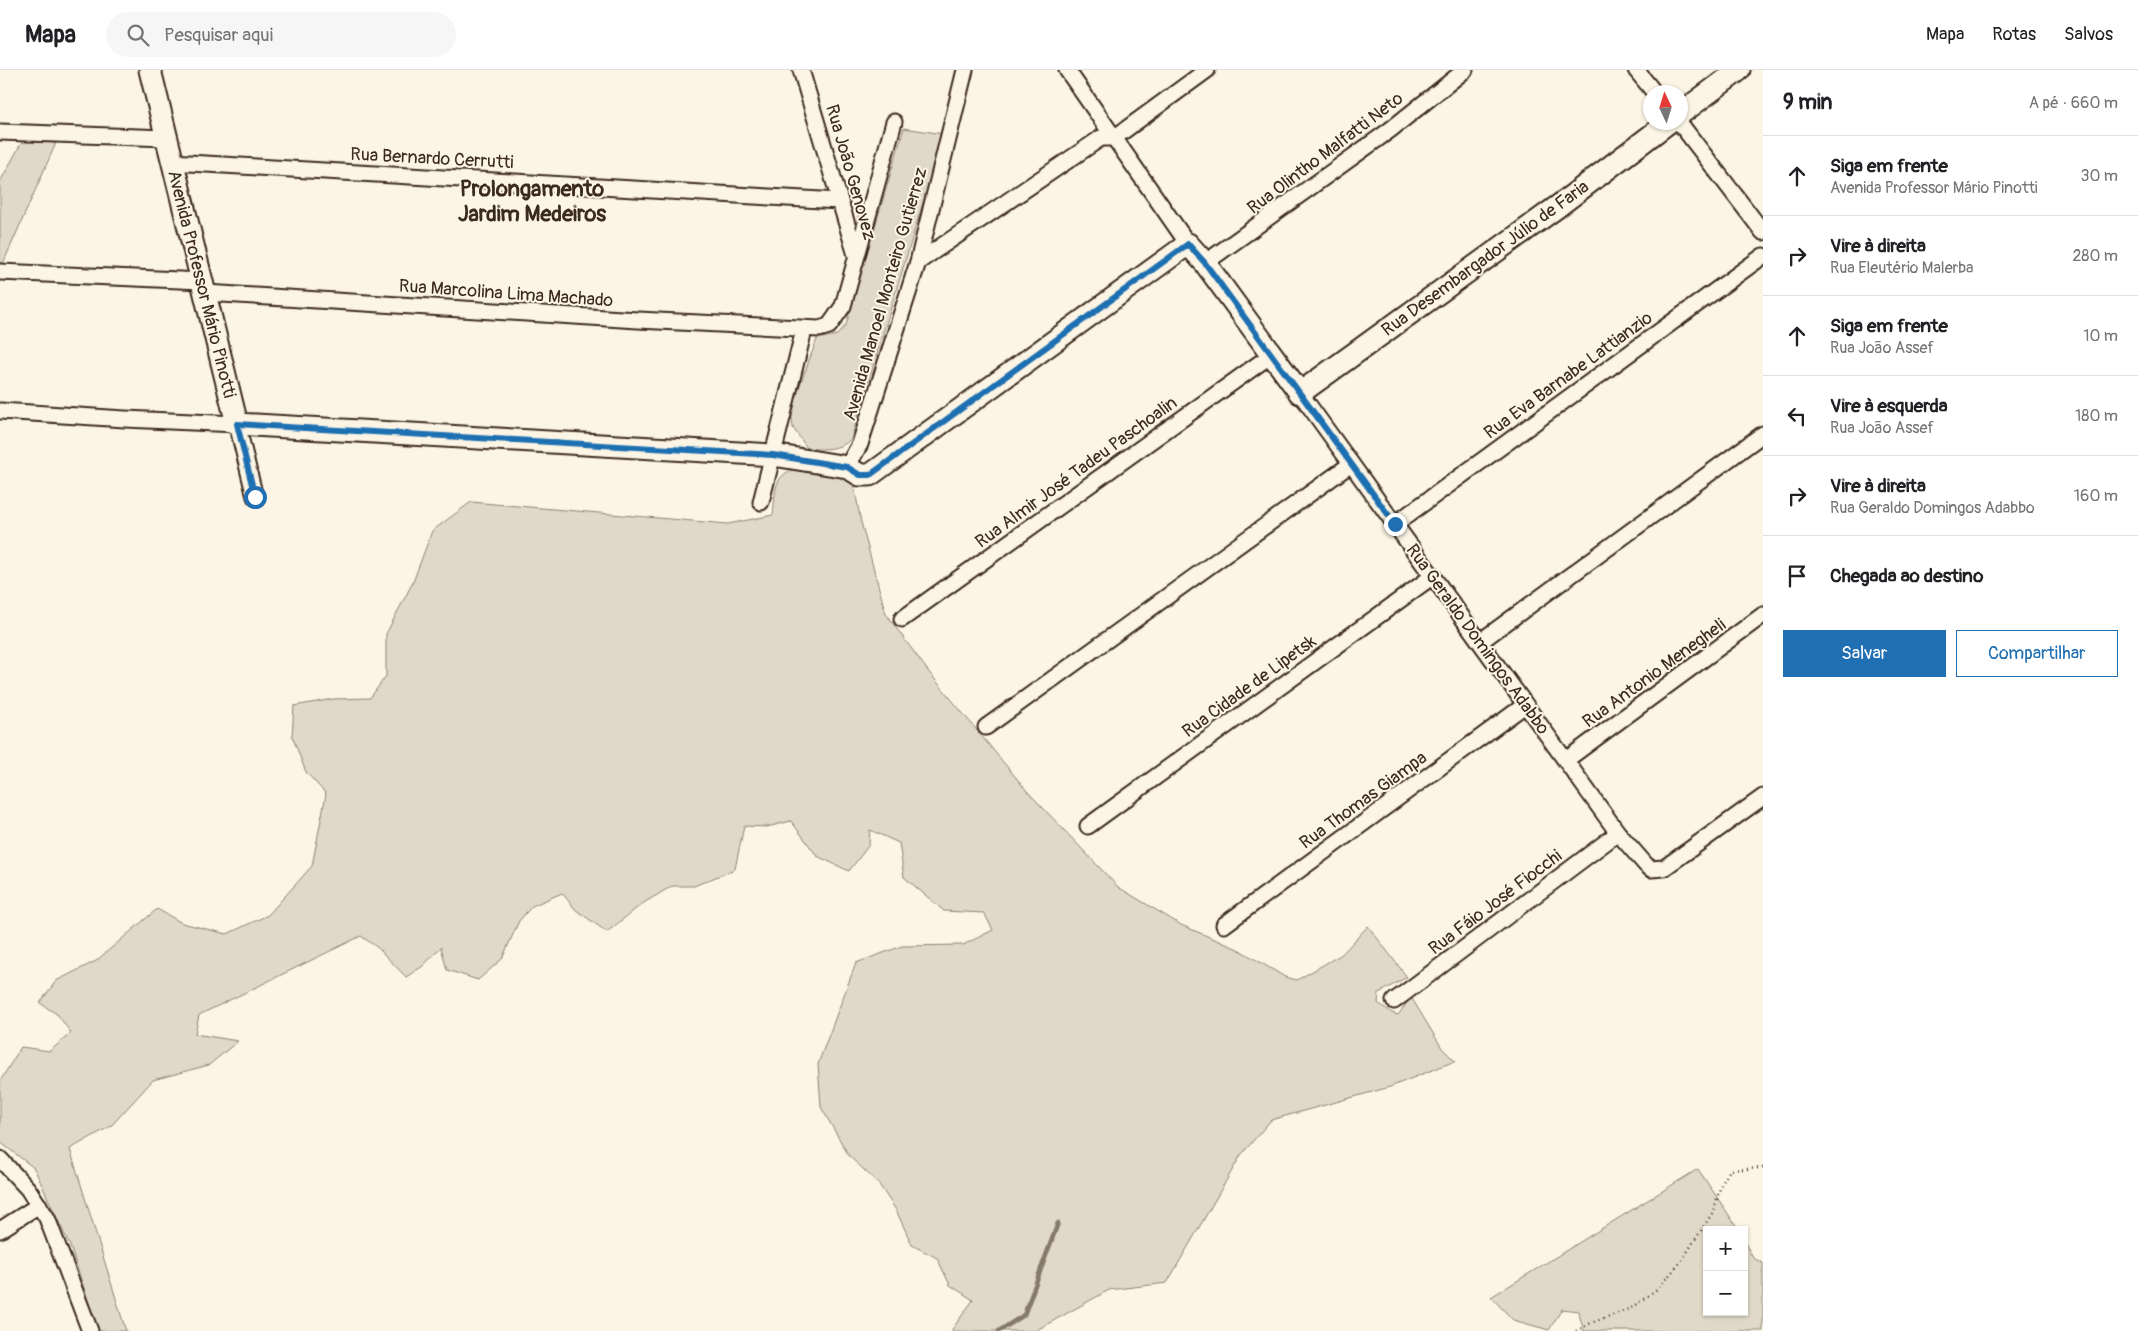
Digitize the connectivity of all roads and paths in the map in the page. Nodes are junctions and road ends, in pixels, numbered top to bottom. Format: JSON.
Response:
{"nodes":[{"id":1,"x":150,"y":70,"type":"edge"},
{"id":2,"x":802,"y":70,"type":"edge"},
{"id":3,"x":966,"y":70,"type":"edge"},
{"id":4,"x":1067,"y":70,"type":"edge"},
{"id":5,"x":1207,"y":70,"type":"edge"},
{"id":6,"x":1465,"y":70,"type":"edge"},
{"id":7,"x":1636,"y":70,"type":"edge"},
{"id":8,"x":1739,"y":70,"type":"edge"},
{"id":9,"x":1648,"y":85,"type":"edge"},
{"id":10,"x":1688,"y":108,"type":"edge"},
{"id":11,"x":894,"y":122,"type":"dead end"},
{"id":12,"x":1658,"y":130,"type":"edge"},
{"id":13,"x":1685,"y":130,"type":"edge"},
{"id":14,"x":0,"y":132,"type":"edge"},
{"id":15,"x":166,"y":138,"type":"junction"},
{"id":16,"x":1114,"y":138,"type":"junction"},
{"id":17,"x":171,"y":162,"type":"junction"},
{"id":18,"x":839,"y":201,"type":"junction"},
{"id":19,"x":1763,"y":232,"type":"edge"},
{"id":20,"x":1188,"y":244,"type":"junction"},
{"id":21,"x":856,"y":255,"type":"junction"},
{"id":22,"x":1763,"y":256,"type":"edge"},
{"id":23,"x":918,"y":262,"type":"junction"},
{"id":24,"x":1205,"y":263,"type":"junction"},
{"id":25,"x":0,"y":272,"type":"edge"},
{"id":26,"x":204,"y":287,"type":"junction"},
{"id":27,"x":804,"y":330,"type":"junction"},
{"id":28,"x":1271,"y":355,"type":"junction"},
{"id":29,"x":1300,"y":393,"type":"junction"},
{"id":30,"x":0,"y":411,"type":"edge"},
{"id":31,"x":237,"y":424,"type":"junction"},
{"id":32,"x":1763,"y":434,"type":"edge"},
{"id":33,"x":773,"y":455,"type":"junction"},
{"id":34,"x":1351,"y":464,"type":"junction"},
{"id":35,"x":847,"y":467,"type":"junction"},
{"id":36,"x":255,"y":497,"type":"dead end"},
{"id":37,"x":761,"y":502,"type":"dead end"},
{"id":38,"x":1395,"y":524,"type":"junction"},
{"id":39,"x":1433,"y":576,"type":"junction"},
{"id":40,"x":1763,"y":616,"type":"edge"},
{"id":41,"x":902,"y":619,"type":"dead end"},
{"id":42,"x":1481,"y":642,"type":"junction"},
{"id":43,"x":1525,"y":705,"type":"junction"},
{"id":44,"x":986,"y":727,"type":"dead end"},
{"id":45,"x":1566,"y":760,"type":"junction"},
{"id":46,"x":1763,"y":797,"type":"edge"},
{"id":47,"x":1088,"y":826,"type":"dead end"},
{"id":48,"x":1618,"y":833,"type":"junction"},
{"id":49,"x":1224,"y":925,"type":"dead end"},
{"id":50,"x":1394,"y":1001,"type":"dead end"},
{"id":51,"x":0,"y":1158,"type":"edge"},
{"id":52,"x":1763,"y":1168,"type":"edge"},
{"id":53,"x":39,"y":1205,"type":"junction"},
{"id":54,"x":0,"y":1230,"type":"edge"},
{"id":55,"x":90,"y":1331,"type":"edge"},
{"id":56,"x":1576,"y":1331,"type":"edge"}],
"edges":[{"from":1,"to":15,"type":"street","name":"Avenida Professor Mário Pinotti"},
{"from":2,"to":18,"type":"street","name":"Rua João Genovez"},
{"from":3,"to":23,"type":"street","name":"Avenida Manoel Monteiro Gutierrez"},
{"from":4,"to":16,"type":"street","name":"Rua Geraldo Domingos Adabbo"},
{"from":5,"to":16,"type":"street"},
{"from":6,"to":24,"type":"street","name":"Rua Olintho Malfatti Neto"},
{"from":7,"to":9,"type":"street"},
{"from":8,"to":10,"type":"street"},
{"from":11,"to":21,"type":"street","name":"Rua Marcolina Lima Machado"},
{"from":12,"to":29,"type":"street","name":"Rua Desembargador Júlio de Faria"},
{"from":13,"to":19,"type":"street"},
{"from":14,"to":15,"type":"street"},
{"from":15,"to":17,"type":"street","name":"Avenida Professor Mário Pinotti"},
{"from":16,"to":20,"type":"street","name":"Rua Geraldo Domingos Adabbo"},
{"from":16,"to":23,"type":"street"},
{"from":17,"to":18,"type":"street","name":"Rua Bernardo Cerrutti"},
{"from":17,"to":26,"type":"street","name":"Avenida Professor Mário Pinotti"},
{"from":18,"to":21,"type":"street","name":"Rua João Genovez"},
{"from":20,"to":24,"type":"street","name":"Rua Geraldo Domingos Adabbo"},
{"from":20,"to":35,"type":"street"},
{"from":21,"to":27,"type":"street","name":"Rua Marcolina Lima Machado"},
{"from":22,"to":38,"type":"street","name":"Rua Eva Barnabe Lattianzio"},
{"from":23,"to":35,"type":"street","name":"Avenida Manoel Monteiro Gutierrez"},
{"from":24,"to":28,"type":"street","name":"Rua Geraldo Domingos Adabbo"},
{"from":25,"to":26,"type":"street","name":"Rua Marcolina Lima Machado"},
{"from":26,"to":27,"type":"street","name":"Rua Marcolina Lima Machado"},
{"from":26,"to":31,"type":"street","name":"Avenida Professor Mário Pinotti"},
{"from":27,"to":33,"type":"street"},
{"from":28,"to":29,"type":"street","name":"Rua Geraldo Domingos Adabbo"},
{"from":28,"to":41,"type":"street","name":"Rua Almir José Tadeu Paschoalin"},
{"from":29,"to":34,"type":"street","name":"Rua Geraldo Domingos Adabbo"},
{"from":30,"to":31,"type":"street"},
{"from":31,"to":33,"type":"street"},
{"from":31,"to":36,"type":"street","name":"Avenida Professor Mário Pinotti"},
{"from":32,"to":42,"type":"street"},
{"from":33,"to":35,"type":"street"},
{"from":33,"to":37,"type":"street"},
{"from":34,"to":38,"type":"street","name":"Rua Geraldo Domingos Adabbo"},
{"from":34,"to":44,"type":"street"},
{"from":38,"to":39,"type":"street","name":"Rua Geraldo Domingos Adabbo"},
{"from":39,"to":42,"type":"street","name":"Rua Geraldo Domingos Adabbo"},
{"from":39,"to":47,"type":"street","name":"Rua Cidade de Lipetsk"},
{"from":40,"to":45,"type":"street","name":"Rua Antonio Menegheli"},
{"from":42,"to":43,"type":"street","name":"Rua Geraldo Domingos Adabbo"},
{"from":43,"to":45,"type":"street","name":"Rua Geraldo Domingos Adabbo"},
{"from":43,"to":49,"type":"street","name":"Rua Thomas Giampa"},
{"from":45,"to":48,"type":"street","name":"Rua Geraldo Domingos Adabbo"},
{"from":46,"to":48,"type":"street","name":"Rua Geraldo Domingos Adabbo"},
{"from":48,"to":50,"type":"street","name":"Rua Fáio José Fiocchi"},
{"from":51,"to":53,"type":"street"},
{"from":52,"to":56,"type":"path"},
{"from":53,"to":54,"type":"street"},
{"from":53,"to":55,"type":"street"}]}
